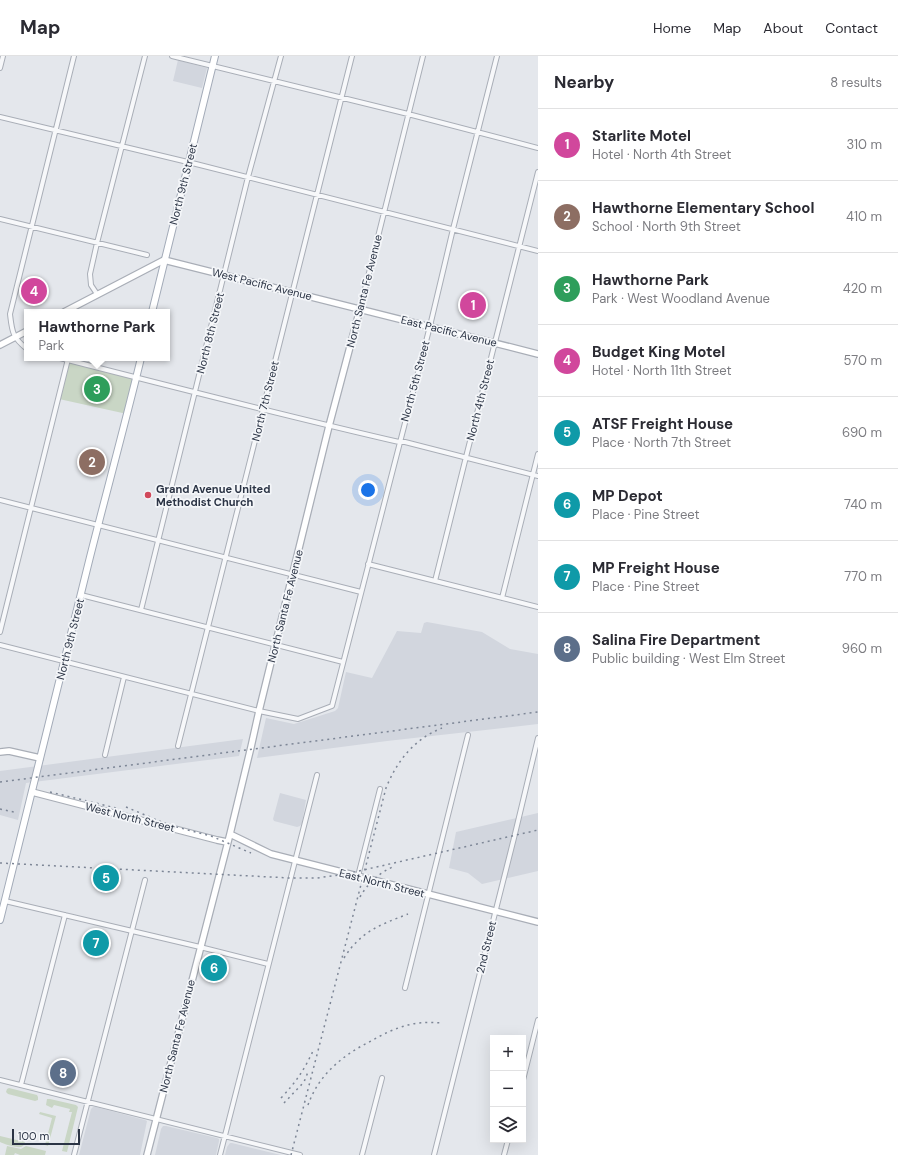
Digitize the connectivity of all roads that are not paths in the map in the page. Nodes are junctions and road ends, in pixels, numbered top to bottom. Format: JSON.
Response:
{"nodes":[{"id":1,"x":3,"y":56,"type":"edge"},
{"id":2,"x":74,"y":56,"type":"edge"},
{"id":3,"x":145,"y":56,"type":"edge"},
{"id":4,"x":172,"y":56,"type":"edge"},
{"id":5,"x":215,"y":56,"type":"edge"},
{"id":6,"x":281,"y":56,"type":"edge"},
{"id":7,"x":352,"y":56,"type":"edge"},
{"id":8,"x":423,"y":56,"type":"edge"},
{"id":9,"x":497,"y":56,"type":"edge"},
{"id":10,"x":213,"y":66,"type":"junction"},
{"id":11,"x":0,"y":68,"type":"edge"},
{"id":12,"x":274,"y":81,"type":"junction"},
{"id":13,"x":341,"y":98,"type":"junction"},
{"id":14,"x":408,"y":114,"type":"junction"},
{"id":15,"x":0,"y":117,"type":"edge"},
{"id":16,"x":56,"y":130,"type":"junction"},
{"id":17,"x":477,"y":132,"type":"junction"},
{"id":18,"x":122,"y":146,"type":"junction"},
{"id":19,"x":538,"y":148,"type":"edge"},
{"id":20,"x":188,"y":162,"type":"junction"},
{"id":21,"x":538,"y":172,"type":"edge"},
{"id":22,"x":248,"y":177,"type":"junction"},
{"id":23,"x":317,"y":195,"type":"junction"},
{"id":24,"x":384,"y":211,"type":"junction"},
{"id":25,"x":0,"y":219,"type":"edge"},
{"id":26,"x":31,"y":227,"type":"junction"},
{"id":27,"x":453,"y":229,"type":"junction"},
{"id":28,"x":97,"y":243,"type":"junction"},
{"id":29,"x":520,"y":246,"type":"junction"},
{"id":30,"x":538,"y":250,"type":"edge"},
{"id":31,"x":147,"y":256,"type":"dead end"},
{"id":32,"x":164,"y":260,"type":"junction"},
{"id":33,"x":224,"y":275,"type":"junction"},
{"id":34,"x":292,"y":292,"type":"junction"},
{"id":35,"x":96,"y":294,"type":"junction"},
{"id":36,"x":77,"y":305,"type":"junction"},
{"id":37,"x":70,"y":309,"type":"edge"},
{"id":38,"x":78,"y":309,"type":"edge"},
{"id":39,"x":153,"y":309,"type":"edge"},
{"id":40,"x":360,"y":309,"type":"junction"},
{"id":41,"x":430,"y":326,"type":"junction"},
{"id":42,"x":24,"y":332,"type":"edge"},
{"id":43,"x":15,"y":337,"type":"junction"},
{"id":44,"x":495,"y":343,"type":"junction"},
{"id":45,"x":0,"y":345,"type":"edge"},
{"id":46,"x":24,"y":346,"type":"edge"},
{"id":47,"x":538,"y":354,"type":"edge"},
{"id":48,"x":69,"y":361,"type":"edge"},
{"id":49,"x":76,"y":361,"type":"edge"},
{"id":50,"x":140,"y":361,"type":"edge"},
{"id":51,"x":136,"y":378,"type":"junction"},
{"id":52,"x":195,"y":393,"type":"junction"},
{"id":53,"x":262,"y":410,"type":"junction"},
{"id":54,"x":329,"y":426,"type":"junction"},
{"id":55,"x":399,"y":442,"type":"junction"},
{"id":56,"x":538,"y":454,"type":"edge"},
{"id":57,"x":466,"y":457,"type":"junction"},
{"id":58,"x":533,"y":474,"type":"junction"},
{"id":59,"x":538,"y":476,"type":"edge"},
{"id":60,"x":0,"y":500,"type":"edge"},
{"id":61,"x":32,"y":508,"type":"junction"},
{"id":62,"x":98,"y":525,"type":"junction"},
{"id":63,"x":159,"y":540,"type":"junction"},
{"id":64,"x":225,"y":558,"type":"junction"},
{"id":65,"x":368,"y":564,"type":"junction"},
{"id":66,"x":293,"y":575,"type":"junction"},
{"id":67,"x":435,"y":581,"type":"junction"},
{"id":68,"x":361,"y":592,"type":"junction"},
{"id":69,"x":80,"y":595,"type":"junction"},
{"id":70,"x":502,"y":598,"type":"junction"},
{"id":71,"x":538,"y":607,"type":"edge"},
{"id":72,"x":141,"y":610,"type":"junction"},
{"id":73,"x":208,"y":627,"type":"junction"},
{"id":74,"x":0,"y":632,"type":"edge"},
{"id":75,"x":0,"y":645,"type":"edge"},
{"id":76,"x":275,"y":645,"type":"junction"},
{"id":77,"x":64,"y":661,"type":"junction"},
{"id":78,"x":343,"y":662,"type":"junction"},
{"id":79,"x":124,"y":677,"type":"junction"},
{"id":80,"x":191,"y":694,"type":"junction"},
{"id":81,"x":259,"y":711,"type":"junction"},
{"id":82,"x":468,"y":735,"type":"dead end"},
{"id":83,"x":538,"y":738,"type":"edge"},
{"id":84,"x":178,"y":746,"type":"dead end"},
{"id":85,"x":0,"y":752,"type":"edge"},
{"id":86,"x":105,"y":755,"type":"dead end"},
{"id":87,"x":40,"y":758,"type":"junction"},
{"id":88,"x":317,"y":775,"type":"dead end"},
{"id":89,"x":380,"y":789,"type":"dead end"},
{"id":90,"x":32,"y":792,"type":"junction"},
{"id":91,"x":230,"y":834,"type":"junction"},
{"id":92,"x":227,"y":842,"type":"junction"},
{"id":93,"x":295,"y":860,"type":"junction"},
{"id":94,"x":358,"y":876,"type":"junction"},
{"id":95,"x":145,"y":880,"type":"dead end"},
{"id":96,"x":428,"y":894,"type":"junction"},
{"id":97,"x":5,"y":901,"type":"junction"},
{"id":98,"x":495,"y":911,"type":"junction"},
{"id":99,"x":65,"y":915,"type":"junction"},
{"id":100,"x":0,"y":920,"type":"edge"},
{"id":101,"x":538,"y":922,"type":"edge"},
{"id":102,"x":132,"y":931,"type":"junction"},
{"id":103,"x":200,"y":947,"type":"junction"},
{"id":104,"x":268,"y":964,"type":"junction"},
{"id":105,"x":405,"y":988,"type":"dead end"},
{"id":106,"x":538,"y":1020,"type":"edge"},
{"id":107,"x":525,"y":1071,"type":"edge"},
{"id":108,"x":382,"y":1078,"type":"dead end"},
{"id":109,"x":0,"y":1080,"type":"edge"},
{"id":110,"x":21,"y":1085,"type":"junction"},
{"id":111,"x":88,"y":1101,"type":"junction"},
{"id":112,"x":156,"y":1119,"type":"junction"},
{"id":113,"x":225,"y":1136,"type":"junction"},
{"id":114,"x":507,"y":1143,"type":"edge"},
{"id":115,"x":74,"y":1155,"type":"edge"},
{"id":116,"x":147,"y":1155,"type":"edge"},
{"id":117,"x":220,"y":1155,"type":"edge"},
{"id":118,"x":300,"y":1155,"type":"edge"},
{"id":119,"x":362,"y":1155,"type":"edge"},
{"id":120,"x":434,"y":1155,"type":"edge"},
{"id":121,"x":504,"y":1155,"type":"edge"}],
"edges":[{"from":1,"to":11,"type":"street"},
{"from":2,"to":16,"type":"street"},
{"from":3,"to":18,"type":"street"},
{"from":4,"to":10,"type":"street"},
{"from":5,"to":10,"type":"main road","name":"North 9th Street"},
{"from":6,"to":12,"type":"street","name":"North 8th Street"},
{"from":7,"to":13,"type":"street","name":"North 7th Street"},
{"from":8,"to":14,"type":"street","name":"North Santa Fe Avenue"},
{"from":9,"to":17,"type":"street","name":"North 5th Street"},
{"from":10,"to":12,"type":"street"},
{"from":10,"to":20,"type":"main road","name":"North 9th Street"},
{"from":12,"to":13,"type":"street"},
{"from":12,"to":22,"type":"street","name":"North 8th Street"},
{"from":13,"to":14,"type":"street"},
{"from":13,"to":23,"type":"street","name":"North 7th Street"},
{"from":14,"to":17,"type":"street"},
{"from":14,"to":24,"type":"street","name":"North Santa Fe Avenue"},
{"from":15,"to":16,"type":"street"},
{"from":16,"to":18,"type":"street"},
{"from":16,"to":26,"type":"street"},
{"from":17,"to":19,"type":"street"},
{"from":17,"to":27,"type":"street","name":"North 5th Street"},
{"from":18,"to":20,"type":"street"},
{"from":18,"to":28,"type":"street"},
{"from":20,"to":22,"type":"street"},
{"from":20,"to":32,"type":"main road","name":"North 9th Street"},
{"from":21,"to":29,"type":"street","name":"North 4th Street"},
{"from":22,"to":23,"type":"street"},
{"from":22,"to":33,"type":"street","name":"North 8th Street"},
{"from":23,"to":24,"type":"street"},
{"from":23,"to":34,"type":"street","name":"North 7th Street"},
{"from":24,"to":27,"type":"street"},
{"from":24,"to":40,"type":"street","name":"North Santa Fe Avenue"},
{"from":25,"to":26,"type":"street"},
{"from":26,"to":28,"type":"street"},
{"from":26,"to":43,"type":"street"},
{"from":27,"to":29,"type":"street"},
{"from":27,"to":41,"type":"street","name":"North 5th Street"},
{"from":28,"to":31,"type":"street"},
{"from":28,"to":35,"type":"street"},
{"from":29,"to":30,"type":"street"},
{"from":29,"to":44,"type":"street","name":"North 4th Street"},
{"from":32,"to":33,"type":"main road","name":"West Pacific Avenue"},
{"from":32,"to":35,"type":"main road"},
{"from":32,"to":39,"type":"main road","name":"North 9th Street"},
{"from":33,"to":34,"type":"main road","name":"West Pacific Avenue"},
{"from":33,"to":52,"type":"street","name":"North 8th Street"},
{"from":34,"to":40,"type":"main road","name":"West Pacific Avenue"},
{"from":34,"to":53,"type":"street","name":"North 7th Street"},
{"from":35,"to":36,"type":"main road"},
{"from":36,"to":37,"type":"main road"},
{"from":36,"to":38,"type":"street"},
{"from":40,"to":41,"type":"main road","name":"East Pacific Avenue"},
{"from":40,"to":54,"type":"main road","name":"North Santa Fe Avenue"},
{"from":41,"to":44,"type":"main road","name":"East Pacific Avenue"},
{"from":41,"to":55,"type":"street","name":"North 5th Street"},
{"from":42,"to":43,"type":"main road"},
{"from":43,"to":45,"type":"main road"},
{"from":43,"to":46,"type":"street"},
{"from":44,"to":47,"type":"main road","name":"East Pacific Avenue"},
{"from":44,"to":57,"type":"street","name":"North 4th Street"},
{"from":48,"to":61,"type":"street"},
{"from":49,"to":51,"type":"street"},
{"from":50,"to":51,"type":"main road","name":"North 9th Street"},
{"from":51,"to":52,"type":"street"},
{"from":51,"to":62,"type":"main road","name":"North 9th Street"},
{"from":52,"to":53,"type":"street"},
{"from":52,"to":63,"type":"street","name":"North 8th Street"},
{"from":53,"to":54,"type":"street"},
{"from":53,"to":64,"type":"street","name":"North 7th Street"},
{"from":54,"to":55,"type":"street"},
{"from":54,"to":66,"type":"main road","name":"North Santa Fe Avenue"},
{"from":55,"to":57,"type":"street"},
{"from":55,"to":65,"type":"street","name":"North 5th Street"},
{"from":56,"to":58,"type":"street"},
{"from":57,"to":58,"type":"street"},
{"from":57,"to":67,"type":"street","name":"North 4th Street"},
{"from":58,"to":59,"type":"street"},
{"from":58,"to":70,"type":"street"},
{"from":60,"to":61,"type":"street"},
{"from":61,"to":62,"type":"street"},
{"from":61,"to":74,"type":"street"},
{"from":62,"to":63,"type":"street"},
{"from":62,"to":69,"type":"main road","name":"North 9th Street"},
{"from":63,"to":64,"type":"street"},
{"from":63,"to":72,"type":"street","name":"North 8th Street"},
{"from":64,"to":66,"type":"street"},
{"from":64,"to":73,"type":"street","name":"North 7th Street"},
{"from":65,"to":67,"type":"street"},
{"from":65,"to":68,"type":"street","name":"North 5th Street"},
{"from":66,"to":68,"type":"street"},
{"from":66,"to":76,"type":"main road","name":"North Santa Fe Avenue"},
{"from":67,"to":70,"type":"street"},
{"from":68,"to":78,"type":"street","name":"North 5th Street"},
{"from":69,"to":72,"type":"street"},
{"from":69,"to":77,"type":"main road","name":"North 9th Street"},
{"from":70,"to":71,"type":"street"},
{"from":72,"to":73,"type":"street"},
{"from":73,"to":76,"type":"street"},
{"from":73,"to":80,"type":"street","name":"North 7th Street"},
{"from":75,"to":77,"type":"street"},
{"from":76,"to":78,"type":"street"},
{"from":76,"to":81,"type":"main road","name":"North Santa Fe Avenue"},
{"from":77,"to":79,"type":"street"},
{"from":77,"to":87,"type":"main road","name":"North 9th Street"},
{"from":78,"to":81,"type":"street","name":"North 5th Street"},
{"from":79,"to":80,"type":"street"},
{"from":79,"to":86,"type":"street"},
{"from":80,"to":81,"type":"street"},
{"from":80,"to":84,"type":"street","name":"North 7th Street"},
{"from":81,"to":91,"type":"main road","name":"North Santa Fe Avenue"},
{"from":82,"to":96,"type":"street"},
{"from":83,"to":98,"type":"street","name":"2nd Street"},
{"from":85,"to":87,"type":"main road"},
{"from":87,"to":90,"type":"main road","name":"North 9th Street"},
{"from":88,"to":93,"type":"street"},
{"from":89,"to":94,"type":"street"},
{"from":90,"to":92,"type":"main road","name":"West North Street"},
{"from":90,"to":97,"type":"main road","name":"North 9th Street"},
{"from":91,"to":92,"type":"main road","name":"North Santa Fe Avenue"},
{"from":91,"to":93,"type":"main road","name":"East North Street"},
{"from":92,"to":103,"type":"main road","name":"North Santa Fe Avenue"},
{"from":93,"to":94,"type":"main road","name":"East North Street"},
{"from":93,"to":104,"type":"street"},
{"from":94,"to":96,"type":"main road","name":"East North Street"},
{"from":95,"to":102,"type":"street"},
{"from":96,"to":98,"type":"main road","name":"East North Street"},
{"from":96,"to":105,"type":"street"},
{"from":97,"to":99,"type":"street"},
{"from":97,"to":100,"type":"main road","name":"North 9th Street"},
{"from":98,"to":101,"type":"main road","name":"East North Street"},
{"from":98,"to":120,"type":"street","name":"2nd Street"},
{"from":99,"to":102,"type":"street"},
{"from":99,"to":110,"type":"street"},
{"from":102,"to":103,"type":"street"},
{"from":102,"to":111,"type":"street"},
{"from":103,"to":104,"type":"street"},
{"from":103,"to":112,"type":"main road","name":"North Santa Fe Avenue"},
{"from":104,"to":113,"type":"street"},
{"from":106,"to":107,"type":"street"},
{"from":108,"to":119,"type":"street"},
{"from":109,"to":110,"type":"street"},
{"from":110,"to":111,"type":"street"},
{"from":111,"to":112,"type":"street"},
{"from":111,"to":115,"type":"street"},
{"from":112,"to":113,"type":"street"},
{"from":112,"to":116,"type":"main road","name":"North Santa Fe Avenue"},
{"from":113,"to":117,"type":"street"},
{"from":113,"to":118,"type":"street"},
{"from":114,"to":121,"type":"street"}]}
